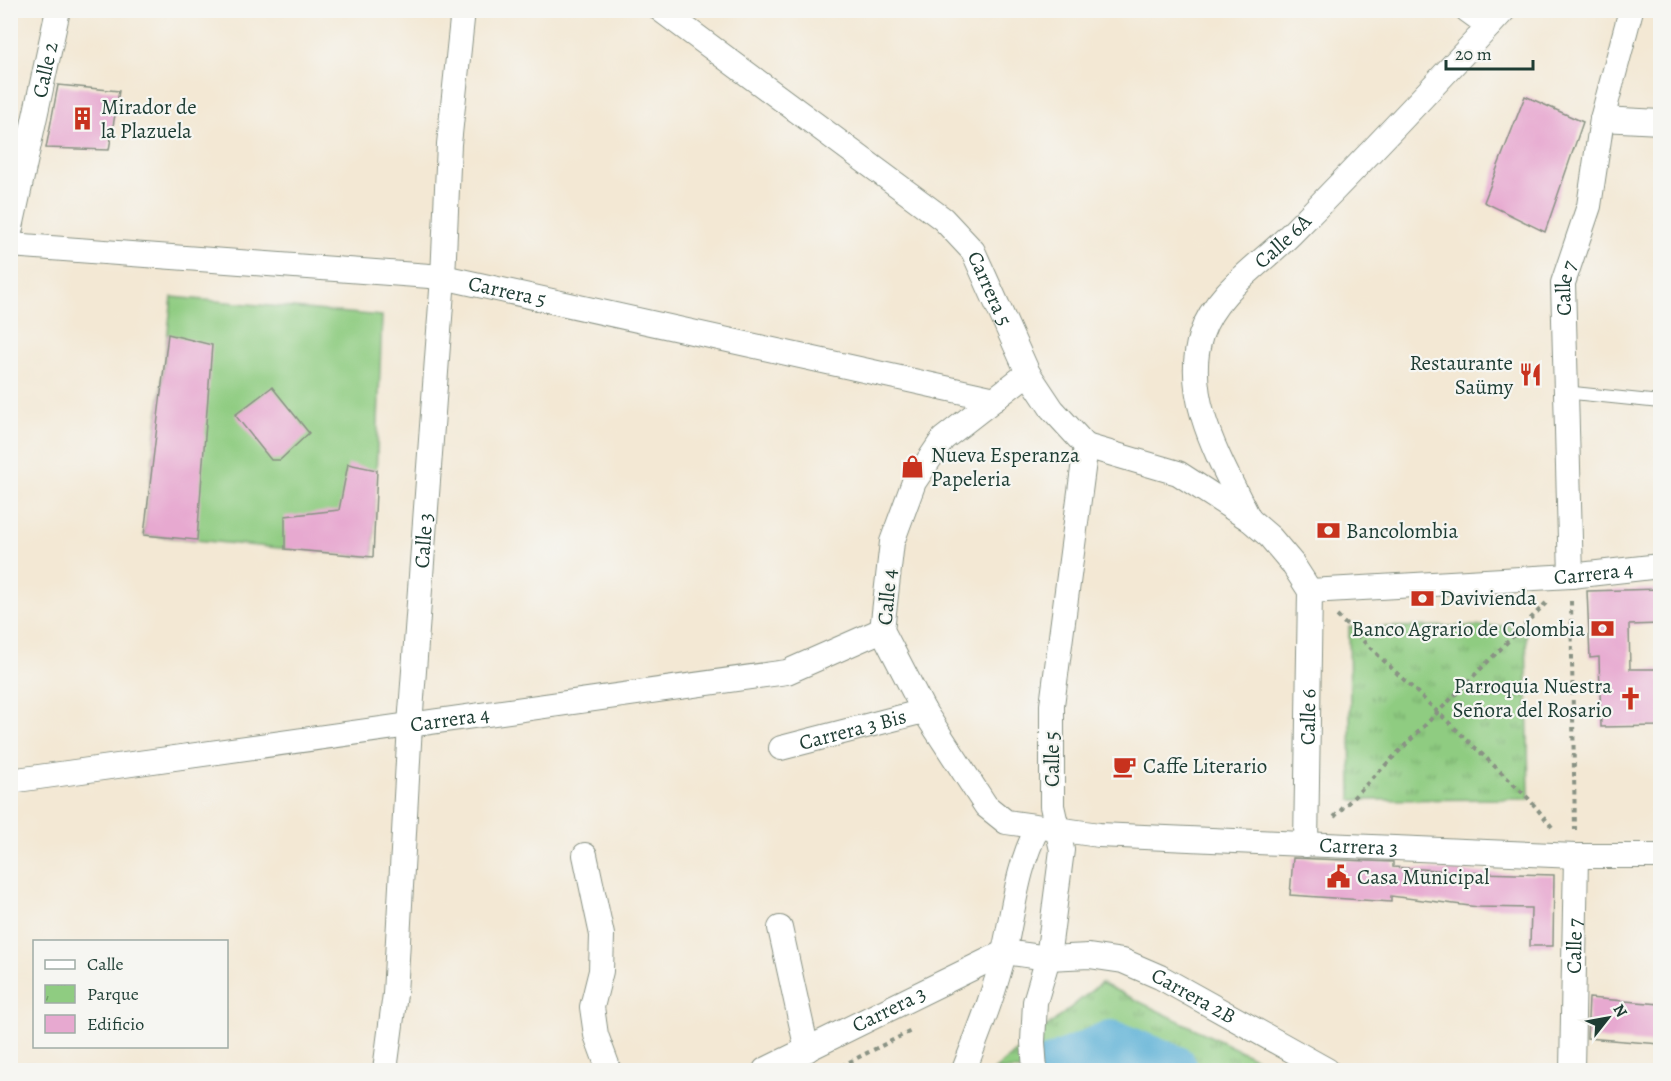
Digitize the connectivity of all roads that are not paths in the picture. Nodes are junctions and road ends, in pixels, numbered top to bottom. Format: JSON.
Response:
{"nodes":[{"id":1,"x":58,"y":10,"type":"edge"},
{"id":2,"x":661,"y":10,"type":"edge"},
{"id":3,"x":1467,"y":10,"type":"edge"},
{"id":4,"x":1631,"y":10,"type":"edge"},
{"id":5,"x":458,"y":11,"type":"edge"},
{"id":6,"x":1497,"y":18,"type":"edge"},
{"id":7,"x":1602,"y":119,"type":"junction"},
{"id":8,"x":1660,"y":122,"type":"edge"},
{"id":9,"x":21,"y":126,"type":"edge"},
{"id":10,"x":10,"y":232,"type":"edge"},
{"id":11,"x":10,"y":245,"type":"edge"},
{"id":12,"x":442,"y":278,"type":"junction"},
{"id":13,"x":1028,"y":373,"type":"junction"},
{"id":14,"x":1564,"y":392,"type":"junction"},
{"id":15,"x":995,"y":399,"type":"junction"},
{"id":16,"x":1660,"y":402,"type":"edge"},
{"id":17,"x":1086,"y":446,"type":"junction"},
{"id":18,"x":1249,"y":519,"type":"junction"},
{"id":19,"x":1660,"y":566,"type":"edge"},
{"id":20,"x":1571,"y":576,"type":"junction"},
{"id":21,"x":1311,"y":591,"type":"junction"},
{"id":22,"x":882,"y":630,"type":"junction"},
{"id":23,"x":924,"y":711,"type":"junction"},
{"id":24,"x":410,"y":726,"type":"junction"},
{"id":25,"x":781,"y":748,"type":"dead end"},
{"id":26,"x":10,"y":781,"type":"edge"},
{"id":27,"x":1047,"y":828,"type":"junction"},
{"id":28,"x":1306,"y":845,"type":"junction"},
{"id":29,"x":585,"y":855,"type":"dead end"},
{"id":30,"x":1576,"y":856,"type":"junction"},
{"id":31,"x":1660,"y":856,"type":"edge"},
{"id":32,"x":780,"y":928,"type":"dead end"},
{"id":33,"x":1005,"y":952,"type":"junction"},
{"id":34,"x":1048,"y":958,"type":"junction"},
{"id":35,"x":807,"y":1050,"type":"junction"},
{"id":36,"x":385,"y":1071,"type":"edge"},
{"id":37,"x":609,"y":1071,"type":"edge"},
{"id":38,"x":765,"y":1071,"type":"edge"},
{"id":39,"x":964,"y":1071,"type":"edge"},
{"id":40,"x":1035,"y":1071,"type":"edge"},
{"id":41,"x":1327,"y":1071,"type":"edge"},
{"id":42,"x":1572,"y":1071,"type":"edge"}],
"edges":[{"from":1,"to":9,"type":"street","name":"Calle 2"},
{"from":2,"to":13,"type":"street","name":"Carrera 5"},
{"from":3,"to":6,"type":"street"},
{"from":4,"to":7,"type":"street","name":"Calle 7"},
{"from":5,"to":12,"type":"street","name":"Calle 3"},
{"from":6,"to":18,"type":"street","name":"Calle 6A"},
{"from":7,"to":8,"type":"street"},
{"from":7,"to":14,"type":"street","name":"Calle 7"},
{"from":9,"to":10,"type":"street","name":"Calle 2"},
{"from":11,"to":12,"type":"street","name":"Carrera 5"},
{"from":12,"to":15,"type":"street","name":"Carrera 5"},
{"from":12,"to":24,"type":"street","name":"Calle 3"},
{"from":13,"to":15,"type":"street","name":"Calle 4"},
{"from":13,"to":17,"type":"street","name":"Carrera 5"},
{"from":14,"to":16,"type":"lane"},
{"from":14,"to":20,"type":"street","name":"Calle 7"},
{"from":15,"to":22,"type":"street","name":"Calle 4"},
{"from":17,"to":18,"type":"street"},
{"from":17,"to":27,"type":"street","name":"Calle 5"},
{"from":18,"to":21,"type":"street"},
{"from":19,"to":20,"type":"street","name":"Carrera 4"},
{"from":20,"to":21,"type":"street","name":"Carrera 4"},
{"from":21,"to":28,"type":"street","name":"Calle 6"},
{"from":22,"to":23,"type":"street","name":"Calle 4"},
{"from":22,"to":24,"type":"street","name":"Carrera 4"},
{"from":23,"to":25,"type":"street","name":"Carrera 3 Bis"},
{"from":23,"to":27,"type":"street","name":"Calle 4"},
{"from":24,"to":26,"type":"street","name":"Carrera 4"},
{"from":24,"to":36,"type":"street","name":"Calle 3"},
{"from":27,"to":28,"type":"street","name":"Carrera 3"},
{"from":27,"to":33,"type":"street"},
{"from":27,"to":34,"type":"street","name":"Calle 5"},
{"from":28,"to":30,"type":"street","name":"Carrera 3"},
{"from":29,"to":37,"type":"street"},
{"from":30,"to":31,"type":"street","name":"Carrera 3"},
{"from":30,"to":42,"type":"street","name":"Calle 7"},
{"from":32,"to":35,"type":"street"},
{"from":33,"to":34,"type":"street"},
{"from":33,"to":35,"type":"street","name":"Carrera 3"},
{"from":33,"to":39,"type":"street"},
{"from":34,"to":40,"type":"street","name":"Calle 5"},
{"from":34,"to":41,"type":"street","name":"Carrera 2B"},
{"from":35,"to":38,"type":"street","name":"Carrera 3"}]}
